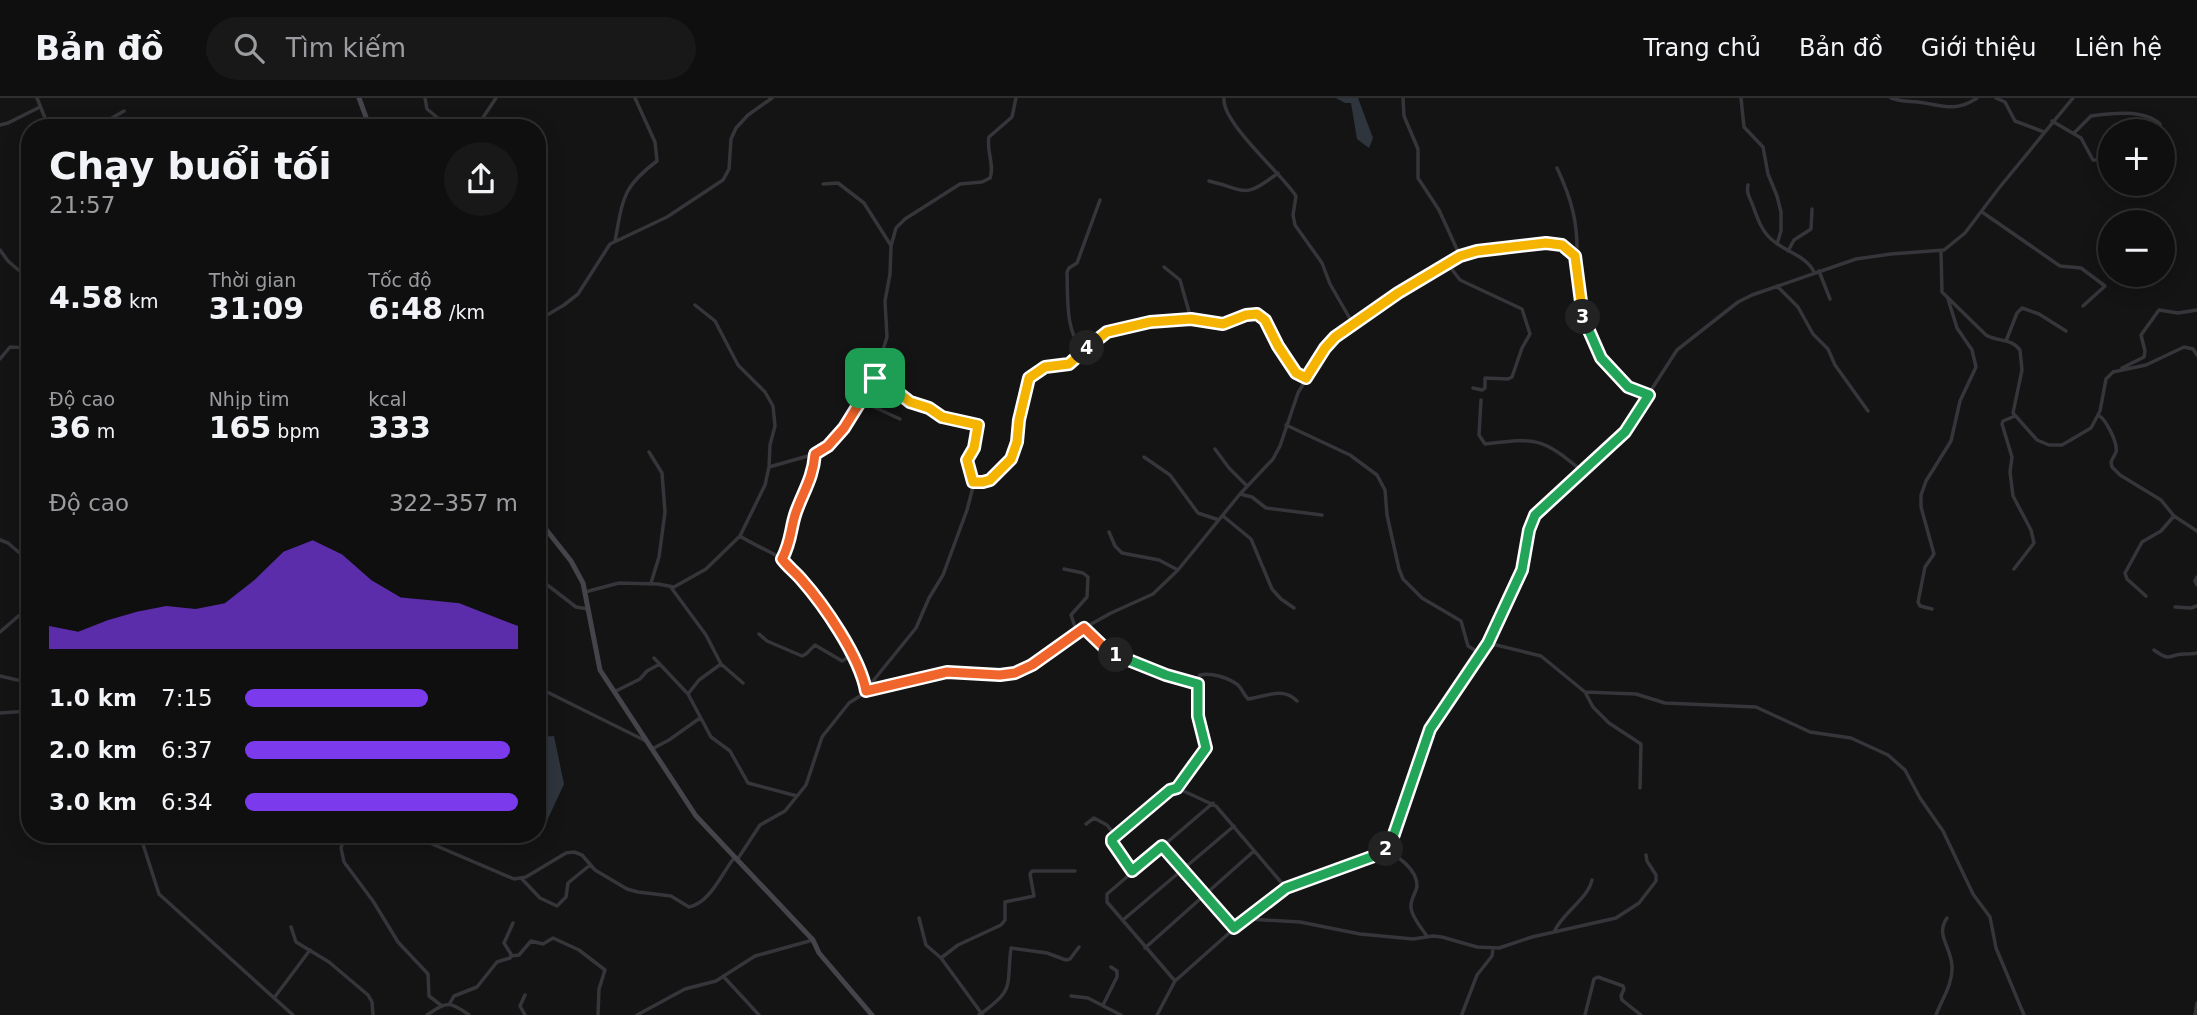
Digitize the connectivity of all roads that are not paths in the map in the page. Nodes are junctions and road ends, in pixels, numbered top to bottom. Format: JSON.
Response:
{"nodes":[{"id":1,"x":37,"y":98,"type":"edge"},
{"id":2,"x":359,"y":98,"type":"edge"},
{"id":3,"x":425,"y":98,"type":"edge"},
{"id":4,"x":496,"y":98,"type":"edge"},
{"id":5,"x":635,"y":98,"type":"edge"},
{"id":6,"x":772,"y":98,"type":"edge"},
{"id":7,"x":1016,"y":98,"type":"edge"},
{"id":8,"x":1224,"y":98,"type":"edge"},
{"id":9,"x":1403,"y":98,"type":"edge"},
{"id":10,"x":1741,"y":98,"type":"edge"},
{"id":11,"x":1891,"y":98,"type":"edge"},
{"id":12,"x":1977,"y":98,"type":"edge"},
{"id":13,"x":1996,"y":98,"type":"edge"},
{"id":14,"x":2073,"y":98,"type":"edge"},
{"id":15,"x":40,"y":107,"type":"junction"},
{"id":16,"x":124,"y":110,"type":"dead end"},
{"id":17,"x":45,"y":119,"type":"edge"},
{"id":18,"x":109,"y":119,"type":"edge"},
{"id":19,"x":367,"y":119,"type":"edge"},
{"id":20,"x":439,"y":119,"type":"edge"},
{"id":21,"x":481,"y":119,"type":"edge"},
{"id":22,"x":2154,"y":119,"type":"edge"},
{"id":23,"x":2052,"y":121,"type":"junction"},
{"id":24,"x":0,"y":125,"type":"edge"},
{"id":25,"x":2044,"y":132,"type":"junction"},
{"id":26,"x":2074,"y":133,"type":"junction"},
{"id":27,"x":2098,"y":160,"type":"edge"},
{"id":28,"x":1557,"y":168,"type":"dead end"},
{"id":29,"x":1278,"y":173,"type":"junction"},
{"id":30,"x":1209,"y":181,"type":"dead end"},
{"id":31,"x":823,"y":184,"type":"dead end"},
{"id":32,"x":1748,"y":185,"type":"dead end"},
{"id":33,"x":1100,"y":200,"type":"dead end"},
{"id":34,"x":1812,"y":209,"type":"dead end"},
{"id":35,"x":1982,"y":212,"type":"junction"},
{"id":36,"x":615,"y":241,"type":"junction"},
{"id":37,"x":1777,"y":244,"type":"junction"},
{"id":38,"x":891,"y":246,"type":"junction"},
{"id":39,"x":0,"y":250,"type":"edge"},
{"id":40,"x":1788,"y":251,"type":"junction"},
{"id":41,"x":1941,"y":252,"type":"junction"},
{"id":42,"x":1460,"y":256,"type":"junction"},
{"id":43,"x":1577,"y":260,"type":"junction"},
{"id":44,"x":1447,"y":263,"type":"junction"},
{"id":45,"x":1164,"y":267,"type":"dead end"},
{"id":46,"x":21,"y":272,"type":"edge"},
{"id":47,"x":1817,"y":272,"type":"junction"},
{"id":48,"x":1777,"y":286,"type":"junction"},
{"id":49,"x":1948,"y":297,"type":"junction"},
{"id":50,"x":1830,"y":299,"type":"dead end"},
{"id":51,"x":695,"y":305,"type":"dead end"},
{"id":52,"x":2083,"y":306,"type":"dead end"},
{"id":53,"x":2197,"y":310,"type":"edge"},
{"id":54,"x":546,"y":316,"type":"edge"},
{"id":55,"x":1191,"y":319,"type":"junction"},
{"id":56,"x":1353,"y":324,"type":"junction"},
{"id":57,"x":2066,"y":331,"type":"dead end"},
{"id":58,"x":2006,"y":341,"type":"junction"},
{"id":59,"x":21,"y":348,"type":"edge"},
{"id":60,"x":1083,"y":352,"type":"junction"},
{"id":61,"x":2197,"y":355,"type":"edge"},
{"id":62,"x":0,"y":359,"type":"edge"},
{"id":63,"x":2117,"y":371,"type":"junction"},
{"id":64,"x":875,"y":378,"type":"junction"},
{"id":65,"x":1306,"y":378,"type":"junction"},
{"id":66,"x":1473,"y":388,"type":"dead end"},
{"id":67,"x":1649,"y":395,"type":"junction"},
{"id":68,"x":861,"y":398,"type":"junction"},
{"id":69,"x":1481,"y":400,"type":"dead end"},
{"id":70,"x":1868,"y":411,"type":"dead end"},
{"id":71,"x":2098,"y":415,"type":"junction"},
{"id":72,"x":2015,"y":416,"type":"junction"},
{"id":73,"x":900,"y":419,"type":"dead end"},
{"id":74,"x":1286,"y":425,"type":"junction"},
{"id":75,"x":1215,"y":449,"type":"dead end"},
{"id":76,"x":649,"y":452,"type":"dead end"},
{"id":77,"x":815,"y":454,"type":"junction"},
{"id":78,"x":1144,"y":457,"type":"dead end"},
{"id":79,"x":769,"y":467,"type":"junction"},
{"id":80,"x":1582,"y":471,"type":"junction"},
{"id":81,"x":973,"y":482,"type":"junction"},
{"id":82,"x":1247,"y":486,"type":"junction"},
{"id":83,"x":1240,"y":494,"type":"junction"},
{"id":84,"x":1322,"y":515,"type":"dead end"},
{"id":85,"x":1223,"y":516,"type":"junction"},
{"id":86,"x":2174,"y":516,"type":"junction"},
{"id":87,"x":1219,"y":520,"type":"junction"},
{"id":88,"x":546,"y":529,"type":"edge"},
{"id":89,"x":2197,"y":531,"type":"edge"},
{"id":90,"x":1108,"y":532,"type":"dead end"},
{"id":91,"x":740,"y":537,"type":"junction"},
{"id":92,"x":0,"y":540,"type":"edge"},
{"id":93,"x":21,"y":555,"type":"edge"},
{"id":94,"x":782,"y":559,"type":"junction"},
{"id":95,"x":1064,"y":569,"type":"dead end"},
{"id":96,"x":2014,"y":569,"type":"dead end"},
{"id":97,"x":1178,"y":570,"type":"junction"},
{"id":98,"x":2197,"y":577,"type":"edge"},
{"id":99,"x":652,"y":583,"type":"junction"},
{"id":100,"x":546,"y":584,"type":"edge"},
{"id":101,"x":2197,"y":585,"type":"edge"},
{"id":102,"x":670,"y":586,"type":"junction"},
{"id":103,"x":585,"y":592,"type":"junction"},
{"id":104,"x":2146,"y":596,"type":"dead end"},
{"id":105,"x":2197,"y":606,"type":"edge"},
{"id":106,"x":2175,"y":607,"type":"dead end"},
{"id":107,"x":1294,"y":608,"type":"dead end"},
{"id":108,"x":588,"y":610,"type":"junction"},
{"id":109,"x":1932,"y":610,"type":"dead end"},
{"id":110,"x":21,"y":614,"type":"edge"},
{"id":111,"x":1084,"y":628,"type":"junction"},
{"id":112,"x":0,"y":632,"type":"edge"},
{"id":113,"x":1077,"y":633,"type":"junction"},
{"id":114,"x":759,"y":634,"type":"dead end"},
{"id":115,"x":1488,"y":643,"type":"junction"},
{"id":116,"x":2154,"y":650,"type":"dead end"},
{"id":117,"x":2197,"y":653,"type":"edge"},
{"id":118,"x":1482,"y":654,"type":"junction"},
{"id":119,"x":852,"y":655,"type":"junction"},
{"id":120,"x":654,"y":658,"type":"dead end"},
{"id":121,"x":661,"y":663,"type":"junction"},
{"id":122,"x":720,"y":664,"type":"junction"},
{"id":123,"x":0,"y":676,"type":"edge"},
{"id":124,"x":21,"y":680,"type":"edge"},
{"id":125,"x":743,"y":683,"type":"dead end"},
{"id":126,"x":1198,"y":684,"type":"junction"},
{"id":127,"x":868,"y":690,"type":"junction"},
{"id":128,"x":546,"y":691,"type":"edge"},
{"id":129,"x":614,"y":692,"type":"junction"},
{"id":130,"x":1585,"y":692,"type":"junction"},
{"id":131,"x":688,"y":694,"type":"junction"},
{"id":132,"x":1297,"y":701,"type":"dead end"},
{"id":133,"x":21,"y":712,"type":"edge"},
{"id":134,"x":0,"y":713,"type":"edge"},
{"id":135,"x":701,"y":718,"type":"junction"},
{"id":136,"x":648,"y":742,"type":"junction"},
{"id":137,"x":652,"y":749,"type":"junction"},
{"id":138,"x":1177,"y":788,"type":"junction"},
{"id":139,"x":1640,"y":788,"type":"dead end"},
{"id":140,"x":797,"y":796,"type":"junction"},
{"id":141,"x":1213,"y":803,"type":"junction"},
{"id":142,"x":1086,"y":824,"type":"dead end"},
{"id":143,"x":1234,"y":826,"type":"junction"},
{"id":144,"x":1115,"y":835,"type":"junction"},
{"id":145,"x":143,"y":843,"type":"edge"},
{"id":146,"x":343,"y":843,"type":"edge"},
{"id":147,"x":429,"y":843,"type":"edge"},
{"id":148,"x":1162,"y":846,"type":"junction"},
{"id":149,"x":1385,"y":850,"type":"junction"},
{"id":150,"x":1254,"y":851,"type":"junction"},
{"id":151,"x":1646,"y":855,"type":"dead end"},
{"id":152,"x":736,"y":859,"type":"junction"},
{"id":153,"x":590,"y":865,"type":"junction"},
{"id":154,"x":1183,"y":870,"type":"junction"},
{"id":155,"x":1075,"y":871,"type":"dead end"},
{"id":156,"x":1132,"y":871,"type":"junction"},
{"id":157,"x":521,"y":878,"type":"junction"},
{"id":158,"x":1592,"y":880,"type":"dead end"},
{"id":159,"x":1286,"y":888,"type":"junction"},
{"id":160,"x":1206,"y":895,"type":"junction"},
{"id":161,"x":919,"y":918,"type":"dead end"},
{"id":162,"x":1246,"y":918,"type":"junction"},
{"id":163,"x":1947,"y":918,"type":"dead end"},
{"id":164,"x":1122,"y":920,"type":"junction"},
{"id":165,"x":513,"y":923,"type":"dead end"},
{"id":166,"x":291,"y":927,"type":"dead end"},
{"id":167,"x":1234,"y":928,"type":"junction"},
{"id":168,"x":1554,"y":932,"type":"junction"},
{"id":169,"x":1427,"y":936,"type":"junction"},
{"id":170,"x":813,"y":940,"type":"junction"},
{"id":171,"x":1079,"y":947,"type":"dead end"},
{"id":172,"x":1145,"y":948,"type":"junction"},
{"id":173,"x":1493,"y":949,"type":"junction"},
{"id":174,"x":310,"y":950,"type":"junction"},
{"id":175,"x":511,"y":956,"type":"junction"},
{"id":176,"x":941,"y":958,"type":"junction"},
{"id":177,"x":1111,"y":967,"type":"dead end"},
{"id":178,"x":723,"y":976,"type":"junction"},
{"id":179,"x":1175,"y":981,"type":"junction"},
{"id":180,"x":525,"y":995,"type":"dead end"},
{"id":181,"x":1071,"y":996,"type":"dead end"},
{"id":182,"x":274,"y":998,"type":"junction"},
{"id":183,"x":450,"y":1003,"type":"junction"},
{"id":184,"x":2197,"y":1003,"type":"edge"},
{"id":185,"x":1103,"y":1005,"type":"junction"},
{"id":186,"x":442,"y":1006,"type":"junction"},
{"id":187,"x":646,"y":1013,"type":"edge"},
{"id":188,"x":981,"y":1014,"type":"edge"},
{"id":189,"x":1462,"y":1014,"type":"edge"},
{"id":190,"x":293,"y":1015,"type":"edge"},
{"id":191,"x":373,"y":1015,"type":"edge"},
{"id":192,"x":427,"y":1015,"type":"edge"},
{"id":193,"x":469,"y":1015,"type":"edge"},
{"id":194,"x":525,"y":1015,"type":"edge"},
{"id":195,"x":598,"y":1015,"type":"edge"},
{"id":196,"x":637,"y":1015,"type":"edge"},
{"id":197,"x":759,"y":1015,"type":"edge"},
{"id":198,"x":872,"y":1015,"type":"edge"},
{"id":199,"x":1121,"y":1015,"type":"edge"},
{"id":200,"x":1157,"y":1015,"type":"edge"},
{"id":201,"x":1585,"y":1015,"type":"edge"},
{"id":202,"x":1641,"y":1015,"type":"edge"},
{"id":203,"x":1936,"y":1015,"type":"edge"},
{"id":204,"x":2024,"y":1015,"type":"edge"},
{"id":205,"x":2195,"y":1015,"type":"edge"}],
"edges":[{"from":1,"to":15,"type":"street"},
{"from":2,"to":19,"type":"street"},
{"from":3,"to":20,"type":"street"},
{"from":4,"to":21,"type":"street"},
{"from":5,"to":36,"type":"street"},
{"from":6,"to":36,"type":"street"},
{"from":7,"to":38,"type":"street"},
{"from":8,"to":29,"type":"street"},
{"from":9,"to":42,"type":"street"},
{"from":10,"to":37,"type":"street"},
{"from":11,"to":12,"type":"street"},
{"from":13,"to":25,"type":"street"},
{"from":14,"to":23,"type":"street"},
{"from":15,"to":17,"type":"street"},
{"from":15,"to":24,"type":"street"},
{"from":16,"to":18,"type":"street"},
{"from":22,"to":26,"type":"street"},
{"from":23,"to":25,"type":"street"},
{"from":23,"to":26,"type":"street"},
{"from":25,"to":35,"type":"street"},
{"from":26,"to":27,"type":"street"},
{"from":28,"to":43,"type":"street"},
{"from":29,"to":30,"type":"street"},
{"from":29,"to":56,"type":"street"},
{"from":31,"to":38,"type":"street"},
{"from":32,"to":37,"type":"street"},
{"from":33,"to":60,"type":"street"},
{"from":34,"to":40,"type":"street"},
{"from":35,"to":41,"type":"street"},
{"from":35,"to":52,"type":"street"},
{"from":36,"to":54,"type":"street"},
{"from":37,"to":40,"type":"street"},
{"from":38,"to":64,"type":"street"},
{"from":39,"to":46,"type":"street"},
{"from":40,"to":47,"type":"street"},
{"from":41,"to":47,"type":"street"},
{"from":41,"to":49,"type":"street"},
{"from":42,"to":43,"type":"street"},
{"from":42,"to":44,"type":"street"},
{"from":43,"to":67,"type":"street"},
{"from":44,"to":56,"type":"street"},
{"from":44,"to":66,"type":"street"},
{"from":45,"to":55,"type":"street"},
{"from":47,"to":48,"type":"street"},
{"from":47,"to":50,"type":"street"},
{"from":48,"to":67,"type":"street"},
{"from":48,"to":70,"type":"street"},
{"from":49,"to":58,"type":"street"},
{"from":49,"to":109,"type":"street"},
{"from":51,"to":79,"type":"street"},
{"from":53,"to":63,"type":"street"},
{"from":55,"to":60,"type":"street"},
{"from":55,"to":65,"type":"street"},
{"from":56,"to":65,"type":"street"},
{"from":57,"to":58,"type":"street"},
{"from":58,"to":72,"type":"street"},
{"from":59,"to":62,"type":"street"},
{"from":60,"to":81,"type":"street"},
{"from":61,"to":63,"type":"street"},
{"from":63,"to":71,"type":"street"},
{"from":64,"to":68,"type":"street"},
{"from":64,"to":81,"type":"street"},
{"from":65,"to":74,"type":"street"},
{"from":67,"to":80,"type":"street"},
{"from":68,"to":73,"type":"street"},
{"from":68,"to":77,"type":"street"},
{"from":69,"to":80,"type":"street"},
{"from":71,"to":72,"type":"street"},
{"from":71,"to":86,"type":"street"},
{"from":72,"to":96,"type":"street"},
{"from":74,"to":82,"type":"street"},
{"from":74,"to":118,"type":"street"},
{"from":75,"to":82,"type":"street"},
{"from":76,"to":99,"type":"street"},
{"from":77,"to":79,"type":"street"},
{"from":77,"to":94,"type":"street"},
{"from":78,"to":87,"type":"street"},
{"from":79,"to":91,"type":"street"},
{"from":80,"to":115,"type":"street"},
{"from":81,"to":127,"type":"street"},
{"from":82,"to":83,"type":"street"},
{"from":83,"to":84,"type":"street"},
{"from":83,"to":85,"type":"street"},
{"from":85,"to":87,"type":"street"},
{"from":85,"to":107,"type":"street"},
{"from":86,"to":89,"type":"street"},
{"from":86,"to":104,"type":"street"},
{"from":87,"to":97,"type":"street"},
{"from":88,"to":103,"type":"street"},
{"from":90,"to":97,"type":"street"},
{"from":91,"to":94,"type":"street"},
{"from":91,"to":102,"type":"street"},
{"from":92,"to":93,"type":"street"},
{"from":94,"to":119,"type":"street"},
{"from":95,"to":113,"type":"street"},
{"from":97,"to":111,"type":"street"},
{"from":98,"to":101,"type":"street"},
{"from":99,"to":102,"type":"street"},
{"from":99,"to":103,"type":"street"},
{"from":100,"to":108,"type":"street"},
{"from":102,"to":122,"type":"street"},
{"from":103,"to":108,"type":"street"},
{"from":105,"to":106,"type":"street"},
{"from":108,"to":129,"type":"street"},
{"from":110,"to":112,"type":"street"},
{"from":111,"to":113,"type":"street"},
{"from":111,"to":126,"type":"street"},
{"from":113,"to":127,"type":"street"},
{"from":114,"to":119,"type":"street"},
{"from":115,"to":118,"type":"street"},
{"from":115,"to":130,"type":"street"},
{"from":116,"to":117,"type":"street"},
{"from":118,"to":149,"type":"street"},
{"from":119,"to":127,"type":"street"},
{"from":120,"to":121,"type":"street"},
{"from":121,"to":129,"type":"street"},
{"from":121,"to":131,"type":"street"},
{"from":122,"to":125,"type":"street"},
{"from":122,"to":131,"type":"street"},
{"from":123,"to":124,"type":"street"},
{"from":126,"to":132,"type":"street"},
{"from":126,"to":138,"type":"street"},
{"from":127,"to":140,"type":"street"},
{"from":128,"to":136,"type":"street"},
{"from":129,"to":136,"type":"street"},
{"from":130,"to":139,"type":"street"},
{"from":130,"to":204,"type":"street"},
{"from":131,"to":135,"type":"street"},
{"from":133,"to":134,"type":"street"},
{"from":135,"to":137,"type":"street"},
{"from":135,"to":140,"type":"street"},
{"from":136,"to":137,"type":"street"},
{"from":137,"to":152,"type":"street"},
{"from":138,"to":141,"type":"street"},
{"from":138,"to":144,"type":"street"},
{"from":140,"to":152,"type":"street"},
{"from":141,"to":143,"type":"street"},
{"from":141,"to":148,"type":"street"},
{"from":142,"to":144,"type":"street"},
{"from":143,"to":150,"type":"street"},
{"from":143,"to":154,"type":"street"},
{"from":144,"to":156,"type":"street"},
{"from":145,"to":182,"type":"street"},
{"from":146,"to":186,"type":"street"},
{"from":147,"to":157,"type":"street"},
{"from":148,"to":154,"type":"street"},
{"from":148,"to":156,"type":"street"},
{"from":149,"to":159,"type":"street"},
{"from":149,"to":169,"type":"street"},
{"from":150,"to":159,"type":"street"},
{"from":150,"to":160,"type":"street"},
{"from":151,"to":168,"type":"street"},
{"from":152,"to":153,"type":"street"},
{"from":152,"to":170,"type":"street"},
{"from":153,"to":157,"type":"street"},
{"from":153,"to":157,"type":"street"},
{"from":154,"to":160,"type":"street"},
{"from":154,"to":164,"type":"street"},
{"from":155,"to":176,"type":"street"},
{"from":156,"to":164,"type":"street"},
{"from":158,"to":168,"type":"street"},
{"from":159,"to":162,"type":"street"},
{"from":160,"to":167,"type":"street"},
{"from":160,"to":172,"type":"street"},
{"from":161,"to":176,"type":"street"},
{"from":162,"to":167,"type":"street"},
{"from":162,"to":169,"type":"street"},
{"from":163,"to":203,"type":"street"},
{"from":164,"to":172,"type":"street"},
{"from":165,"to":175,"type":"street"},
{"from":166,"to":174,"type":"street"},
{"from":167,"to":179,"type":"street"},
{"from":168,"to":173,"type":"street"},
{"from":169,"to":173,"type":"street"},
{"from":170,"to":178,"type":"street"},
{"from":170,"to":198,"type":"street"},
{"from":171,"to":188,"type":"street"},
{"from":172,"to":179,"type":"street"},
{"from":173,"to":189,"type":"street"},
{"from":174,"to":182,"type":"street"},
{"from":174,"to":191,"type":"street"},
{"from":175,"to":183,"type":"street"},
{"from":175,"to":195,"type":"street"},
{"from":176,"to":188,"type":"street"},
{"from":177,"to":185,"type":"street"},
{"from":178,"to":187,"type":"street"},
{"from":178,"to":197,"type":"street"},
{"from":179,"to":200,"type":"street"},
{"from":180,"to":194,"type":"street"},
{"from":181,"to":185,"type":"street"},
{"from":182,"to":190,"type":"street"},
{"from":183,"to":186,"type":"street"},
{"from":183,"to":193,"type":"street"},
{"from":184,"to":205,"type":"street"},
{"from":185,"to":199,"type":"street"},
{"from":186,"to":192,"type":"street"},
{"from":187,"to":196,"type":"street"},
{"from":201,"to":202,"type":"street"}]}
